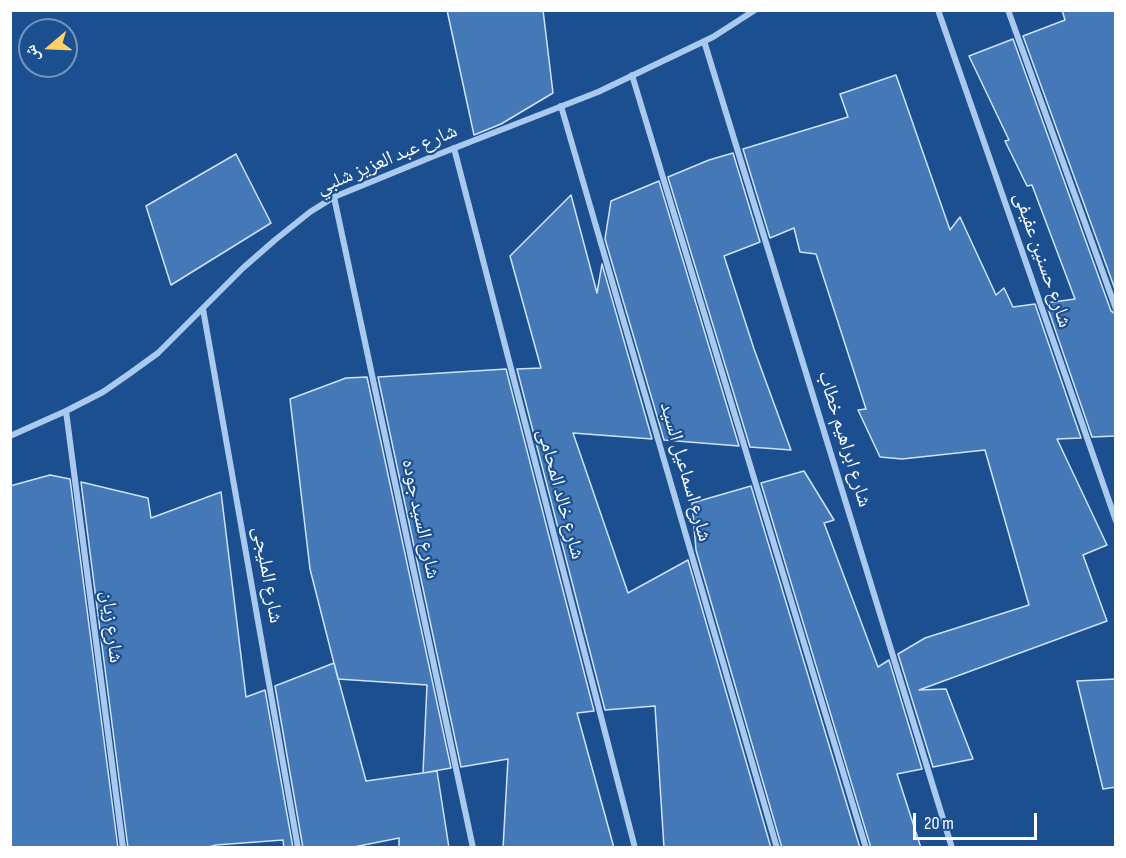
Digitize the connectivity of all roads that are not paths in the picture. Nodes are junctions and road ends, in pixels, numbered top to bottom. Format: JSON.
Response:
{"nodes":[{"id":1,"x":754,"y":10,"type":"edge"},
{"id":2,"x":938,"y":10,"type":"edge"},
{"id":3,"x":1008,"y":10,"type":"edge"},
{"id":4,"x":704,"y":41,"type":"junction"},
{"id":5,"x":632,"y":75,"type":"junction"},
{"id":6,"x":561,"y":106,"type":"junction"},
{"id":7,"x":454,"y":148,"type":"junction"},
{"id":8,"x":334,"y":197,"type":"junction"},
{"id":9,"x":203,"y":309,"type":"junction"},
{"id":10,"x":1116,"y":309,"type":"edge"},
{"id":11,"x":66,"y":411,"type":"junction"},
{"id":12,"x":10,"y":436,"type":"edge"},
{"id":13,"x":1116,"y":521,"type":"edge"},
{"id":14,"x":123,"y":848,"type":"edge"},
{"id":15,"x":298,"y":848,"type":"edge"},
{"id":16,"x":473,"y":848,"type":"edge"},
{"id":17,"x":635,"y":848,"type":"edge"},
{"id":18,"x":777,"y":848,"type":"edge"},
{"id":19,"x":866,"y":848,"type":"edge"},
{"id":20,"x":952,"y":848,"type":"edge"}],
"edges":[{"from":1,"to":4,"type":"street","name":"شارع عبد العزيز شلبي"},
{"from":2,"to":13,"type":"street","name":"شارع حسنين عفيفى"},
{"from":3,"to":10,"type":"street"},
{"from":4,"to":5,"type":"street","name":"شارع عبد العزيز شلبي"},
{"from":4,"to":20,"type":"street","name":"شارع ابراهيم خطاب"},
{"from":5,"to":6,"type":"street","name":"شارع عبد العزيز شلبي"},
{"from":5,"to":19,"type":"street"},
{"from":6,"to":7,"type":"street","name":"شارع عبد العزيز شلبي"},
{"from":6,"to":18,"type":"street","name":"شارع اسماعيل السيد"},
{"from":7,"to":8,"type":"street","name":"شارع عبد العزيز شلبي"},
{"from":7,"to":17,"type":"street","name":"شارع خالد المحامى"},
{"from":8,"to":9,"type":"street","name":"شارع عبد العزيز شلبي"},
{"from":8,"to":16,"type":"street","name":"شارع السيد جوده"},
{"from":9,"to":11,"type":"street","name":"شارع عبد العزيز شلبي"},
{"from":9,"to":15,"type":"street","name":"شارع المليجى"},
{"from":11,"to":12,"type":"street","name":"شارع عبد العزيز شلبي"},
{"from":11,"to":14,"type":"street","name":"شارع زيان"}]}
